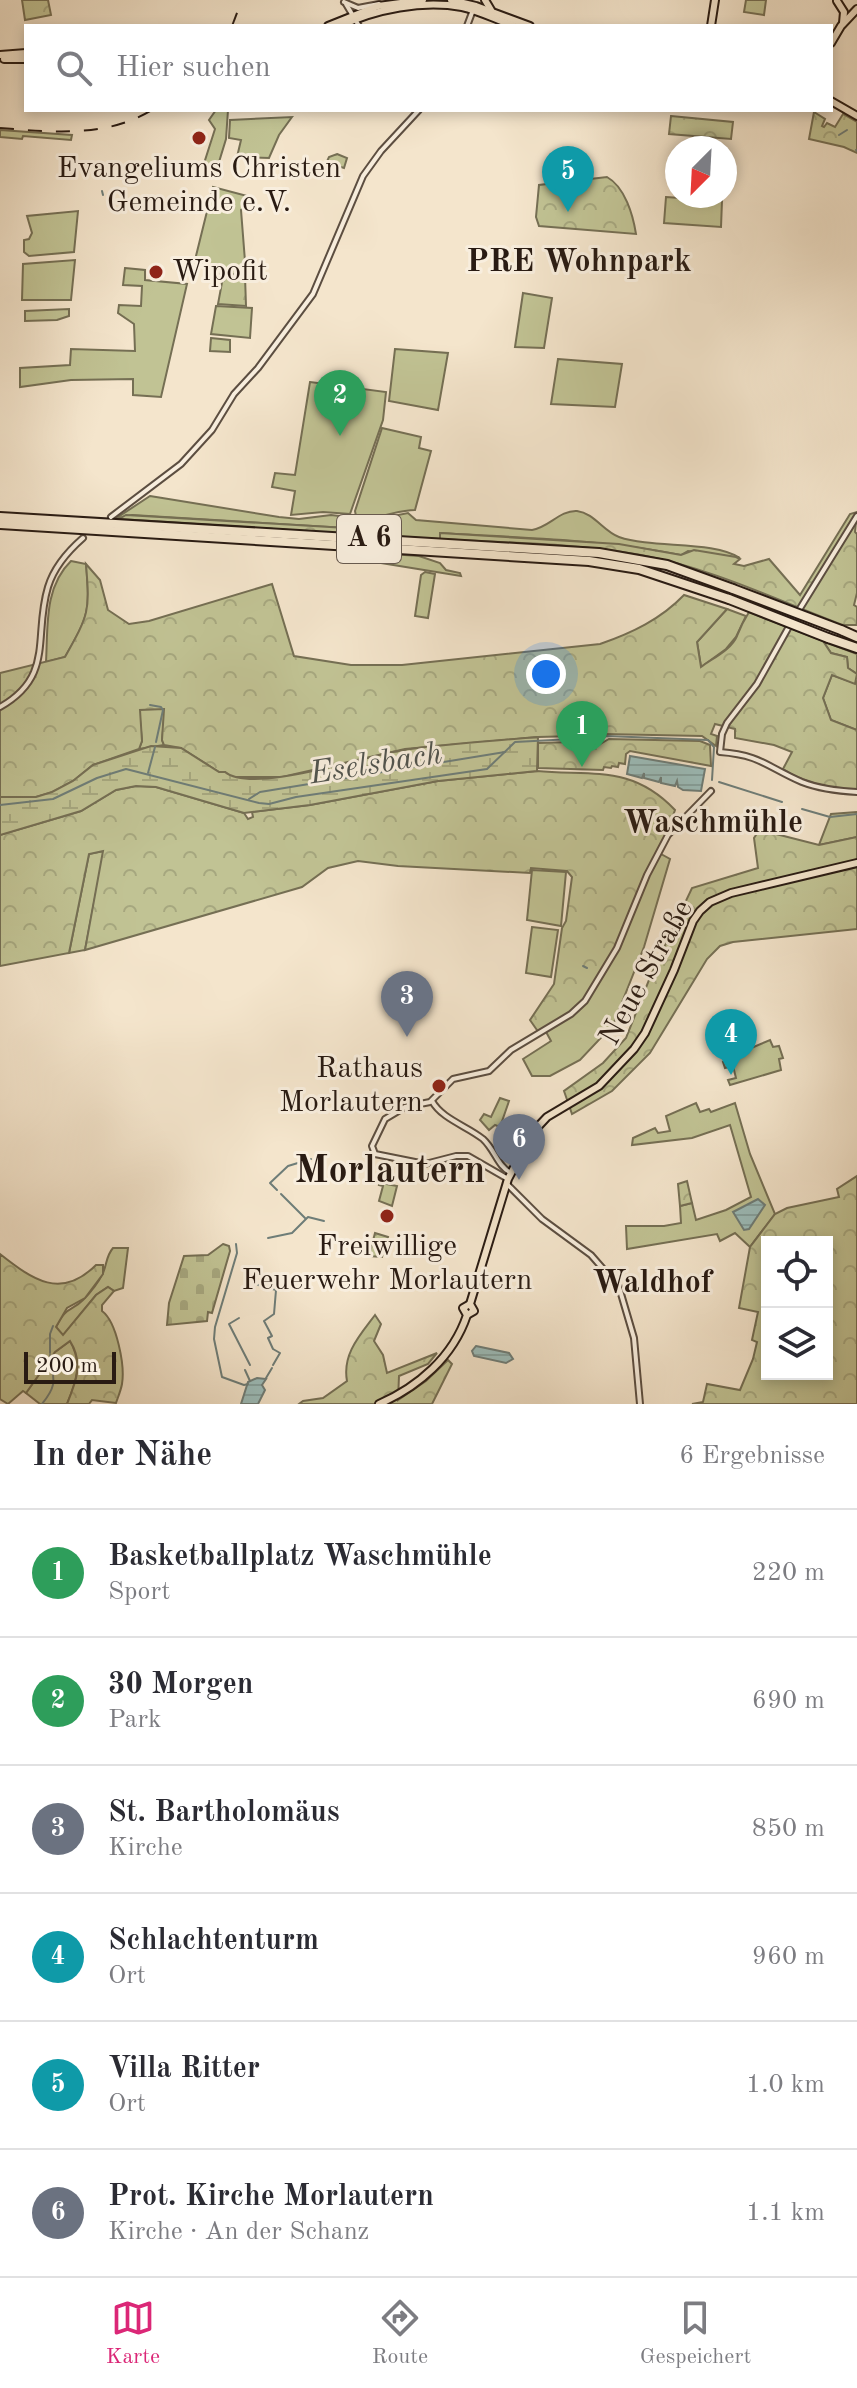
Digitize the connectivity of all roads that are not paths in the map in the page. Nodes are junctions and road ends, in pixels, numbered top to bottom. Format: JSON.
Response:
{"nodes":[{"id":1,"x":423,"y":0,"type":"edge"},
{"id":2,"x":451,"y":0,"type":"edge"},
{"id":3,"x":485,"y":0,"type":"edge"},
{"id":4,"x":717,"y":0,"type":"edge"},
{"id":5,"x":837,"y":0,"type":"edge"},
{"id":6,"x":344,"y":1,"type":"edge"},
{"id":7,"x":385,"y":4,"type":"junction"},
{"id":8,"x":476,"y":7,"type":"junction"},
{"id":9,"x":856,"y":8,"type":"edge"},
{"id":10,"x":494,"y":13,"type":"junction"},
{"id":11,"x":355,"y":22,"type":"edge"},
{"id":12,"x":843,"y":23,"type":"junction"},
{"id":13,"x":468,"y":24,"type":"edge"},
{"id":14,"x":511,"y":24,"type":"edge"},
{"id":15,"x":524,"y":24,"type":"edge"},
{"id":16,"x":713,"y":24,"type":"edge"},
{"id":17,"x":833,"y":40,"type":"edge"},
{"id":18,"x":24,"y":56,"type":"edge"},
{"id":19,"x":0,"y":57,"type":"edge"},
{"id":20,"x":833,"y":102,"type":"edge"},
{"id":21,"x":417,"y":112,"type":"edge"},
{"id":22,"x":857,"y":116,"type":"edge"},
{"id":23,"x":857,"y":516,"type":"edge"},
{"id":24,"x":0,"y":517,"type":"edge"},
{"id":25,"x":111,"y":517,"type":"dead end"},
{"id":26,"x":0,"y":524,"type":"edge"},
{"id":27,"x":83,"y":538,"type":"dead end"},
{"id":28,"x":857,"y":637,"type":"edge"},
{"id":29,"x":857,"y":648,"type":"edge"},
{"id":30,"x":0,"y":707,"type":"edge"},
{"id":31,"x":711,"y":791,"type":"dead end"},
{"id":32,"x":857,"y":792,"type":"edge"},
{"id":33,"x":857,"y":863,"type":"edge"},
{"id":34,"x":432,"y":1101,"type":"junction"},
{"id":35,"x":508,"y":1178,"type":"junction"},
{"id":36,"x":379,"y":1404,"type":"edge"},
{"id":37,"x":640,"y":1404,"type":"edge"}],
"edges":[{"from":1,"to":7,"type":"main road"},
{"from":2,"to":8,"type":"main road"},
{"from":3,"to":10,"type":"main road"},
{"from":4,"to":16,"type":"main road"},
{"from":5,"to":9,"type":"main road"},
{"from":5,"to":12,"type":"main road"},
{"from":6,"to":7,"type":"street"},
{"from":6,"to":11,"type":"street"},
{"from":7,"to":11,"type":"main road"},
{"from":8,"to":10,"type":"main road"},
{"from":8,"to":11,"type":"main road"},
{"from":8,"to":13,"type":"street"},
{"from":8,"to":14,"type":"main road"},
{"from":9,"to":12,"type":"main road"},
{"from":10,"to":15,"type":"main road"},
{"from":12,"to":17,"type":"main road"},
{"from":18,"to":19,"type":"main road"},
{"from":20,"to":22,"type":"main road"},
{"from":21,"to":25,"type":"street"},
{"from":23,"to":32,"type":"street"},
{"from":24,"to":28,"type":"highway","number":"A 6","bridge":true},
{"from":26,"to":29,"type":"highway","number":"A 6","bridge":true},
{"from":27,"to":30,"type":"street"},
{"from":31,"to":34,"type":"street"},
{"from":33,"to":35,"type":"main road","name":"Neue Straße"},
{"from":34,"to":35,"type":"street"},
{"from":34,"to":35,"type":"street"},
{"from":35,"to":36,"type":"main road","name":"Neue Straße"},
{"from":35,"to":37,"type":"street"}]}
